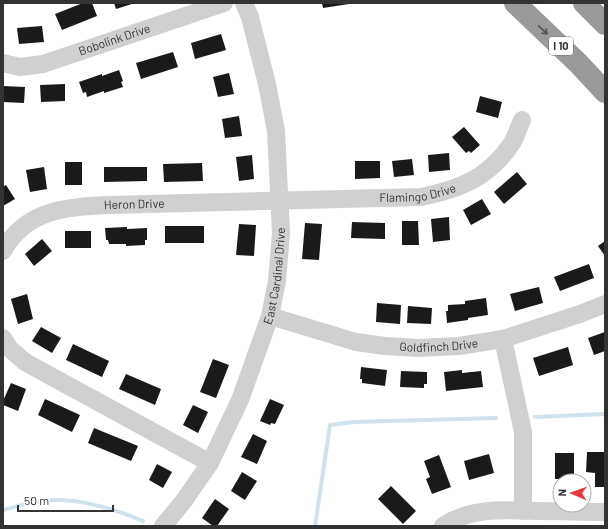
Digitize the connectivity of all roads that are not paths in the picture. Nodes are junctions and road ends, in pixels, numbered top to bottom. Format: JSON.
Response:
{"nodes":[{"id":1,"x":224,"y":3,"type":"edge"},
{"id":2,"x":244,"y":3,"type":"edge"},
{"id":3,"x":515,"y":3,"type":"edge"},
{"id":4,"x":584,"y":3,"type":"edge"},
{"id":5,"x":605,"y":24,"type":"edge"},
{"id":6,"x":3,"y":63,"type":"edge"},
{"id":7,"x":605,"y":92,"type":"edge"},
{"id":8,"x":522,"y":120,"type":"dead end"},
{"id":9,"x":280,"y":200,"type":"junction"},
{"id":10,"x":3,"y":251,"type":"edge"},
{"id":11,"x":605,"y":304,"type":"edge"},
{"id":12,"x":270,"y":316,"type":"junction"},
{"id":13,"x":3,"y":338,"type":"edge"},
{"id":14,"x":503,"y":339,"type":"junction"},
{"id":15,"x":210,"y":463,"type":"junction"},
{"id":16,"x":523,"y":510,"type":"junction"},
{"id":17,"x":605,"y":512,"type":"edge"},
{"id":18,"x":163,"y":526,"type":"edge"},
{"id":19,"x":443,"y":526,"type":"edge"}],
"edges":[{"from":1,"to":6,"type":"street","name":"Bobolink Drive"},
{"from":2,"to":9,"type":"street","name":"East Cardinal Drive"},
{"from":3,"to":7,"type":"highway","number":"I 10","one_way":true},
{"from":4,"to":5,"type":"highway"},
{"from":8,"to":9,"type":"street","name":"Flamingo Drive"},
{"from":9,"to":10,"type":"street","name":"Heron Drive"},
{"from":9,"to":12,"type":"street","name":"East Cardinal Drive"},
{"from":11,"to":14,"type":"street","name":"Goldfinch Drive"},
{"from":12,"to":14,"type":"street","name":"Goldfinch Drive"},
{"from":12,"to":15,"type":"street","name":"East Cardinal Drive"},
{"from":13,"to":15,"type":"street"},
{"from":14,"to":16,"type":"street"},
{"from":15,"to":18,"type":"street","name":"East Cardinal Drive"},
{"from":16,"to":17,"type":"street"},
{"from":16,"to":19,"type":"street"}]}
